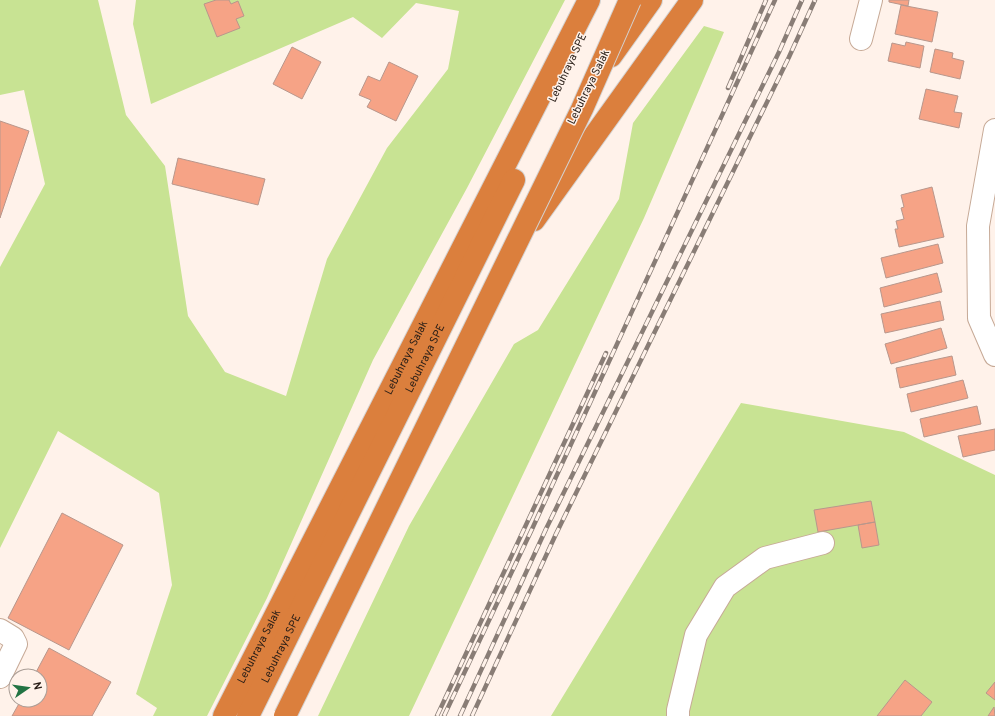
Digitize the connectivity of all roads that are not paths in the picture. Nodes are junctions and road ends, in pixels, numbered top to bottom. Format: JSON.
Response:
{"nodes":[{"id":1,"x":589,"y":0,"type":"edge"},
{"id":2,"x":599,"y":0,"type":"edge"},
{"id":3,"x":632,"y":0,"type":"edge"},
{"id":4,"x":650,"y":0,"type":"edge"},
{"id":5,"x":692,"y":0,"type":"edge"},
{"id":6,"x":871,"y":0,"type":"edge"},
{"id":7,"x":861,"y":38,"type":"dead end"},
{"id":8,"x":590,"y":86,"type":"junction"},
{"id":9,"x":995,"y":130,"type":"edge"},
{"id":10,"x":512,"y":251,"type":"junction"},
{"id":11,"x":995,"y":355,"type":"edge"},
{"id":12,"x":824,"y":543,"type":"dead end"},
{"id":13,"x":0,"y":630,"type":"edge"},
{"id":14,"x":0,"y":677,"type":"edge"},
{"id":15,"x":224,"y":716,"type":"edge"},
{"id":16,"x":248,"y":716,"type":"edge"},
{"id":17,"x":286,"y":716,"type":"edge"},
{"id":18,"x":678,"y":716,"type":"edge"}],
"edges":[{"from":1,"to":15,"type":"highway","name":"Lebuhraya Salak"},
{"from":2,"to":16,"type":"highway","name":"Lebuhraya SPE"},
{"from":3,"to":8,"type":"highway","name":"Lebuhraya Salak"},
{"from":3,"to":10,"type":"highway","bridge":true},
{"from":4,"to":8,"type":"highway"},
{"from":5,"to":10,"type":"highway","bridge":true},
{"from":6,"to":7,"type":"street"},
{"from":8,"to":17,"type":"highway","name":"Lebuhraya Salak"},
{"from":9,"to":11,"type":"street"},
{"from":10,"to":17,"type":"highway","bridge":true},
{"from":12,"to":18,"type":"street"},
{"from":13,"to":14,"type":"street"}]}
